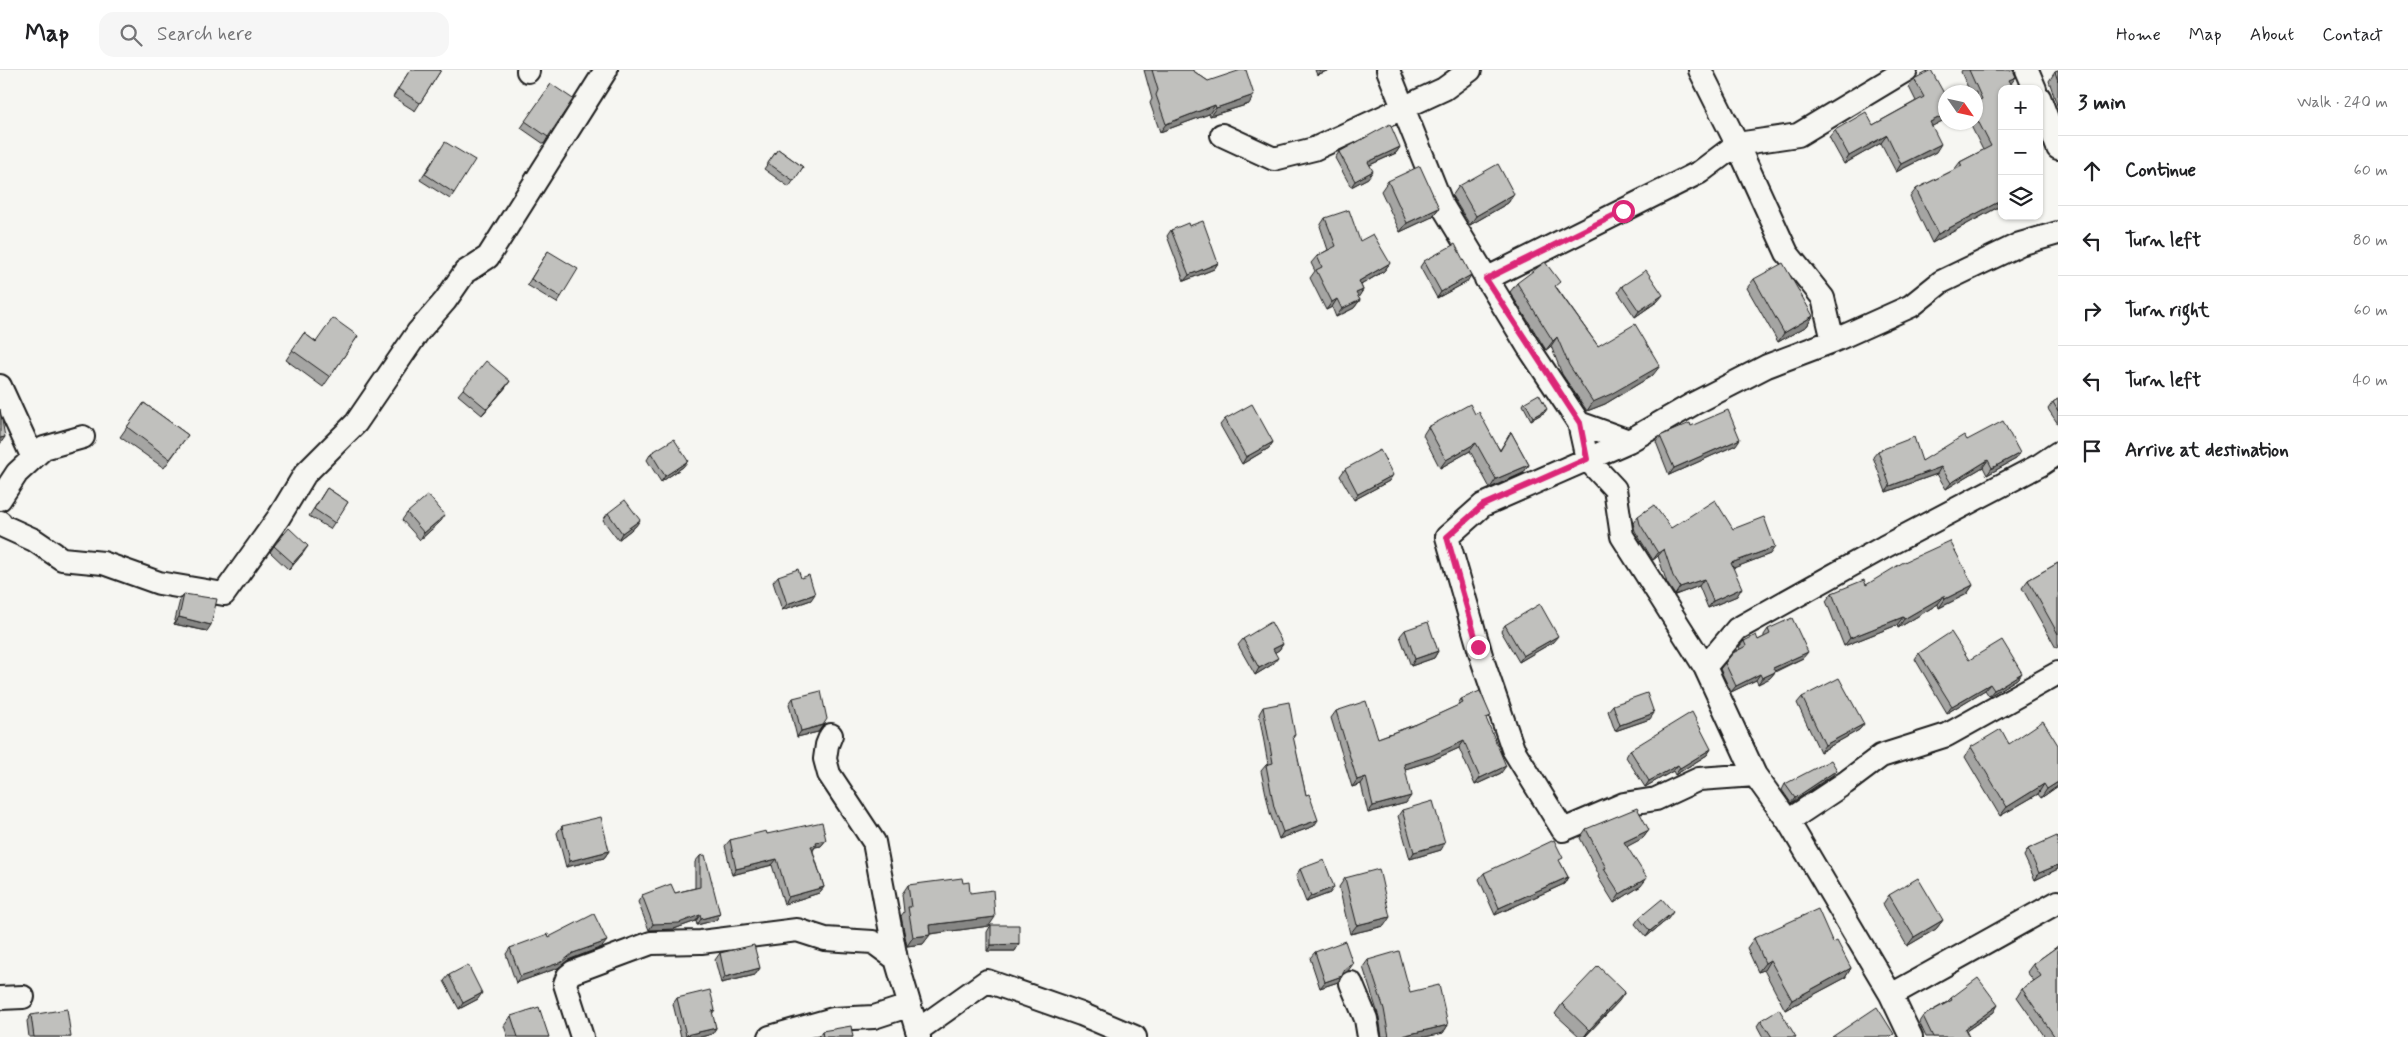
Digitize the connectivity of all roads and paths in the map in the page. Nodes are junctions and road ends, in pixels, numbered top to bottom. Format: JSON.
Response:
{"nodes":[{"id":1,"x":606,"y":70,"type":"edge"},
{"id":2,"x":1388,"y":70,"type":"edge"},
{"id":3,"x":1470,"y":70,"type":"edge"},
{"id":4,"x":1700,"y":70,"type":"edge"},
{"id":5,"x":1906,"y":70,"type":"edge"},
{"id":6,"x":2027,"y":70,"type":"edge"},
{"id":7,"x":2033,"y":85,"type":"edge"},
{"id":8,"x":1403,"y":108,"type":"junction"},
{"id":9,"x":2043,"y":108,"type":"edge"},
{"id":10,"x":1222,"y":135,"type":"dead end"},
{"id":11,"x":1737,"y":144,"type":"junction"},
{"id":12,"x":2058,"y":148,"type":"edge"},
{"id":13,"x":2058,"y":233,"type":"edge"},
{"id":14,"x":1486,"y":279,"type":"junction"},
{"id":15,"x":1833,"y":341,"type":"junction"},
{"id":16,"x":0,"y":386,"type":"edge"},
{"id":17,"x":1580,"y":423,"type":"junction"},
{"id":18,"x":83,"y":437,"type":"dead end"},
{"id":19,"x":1628,"y":441,"type":"junction"},
{"id":20,"x":2058,"y":453,"type":"edge"},
{"id":21,"x":33,"y":458,"type":"junction"},
{"id":22,"x":1587,"y":459,"type":"junction"},
{"id":23,"x":0,"y":499,"type":"edge"},
{"id":24,"x":1,"y":525,"type":"edge"},
{"id":25,"x":1705,"y":667,"type":"junction"},
{"id":26,"x":2058,"y":673,"type":"edge"},
{"id":27,"x":831,"y":735,"type":"dead end"},
{"id":28,"x":1755,"y":775,"type":"junction"},
{"id":29,"x":1788,"y":821,"type":"junction"},
{"id":30,"x":2058,"y":902,"type":"edge"},
{"id":31,"x":896,"y":959,"type":"junction"},
{"id":32,"x":1351,"y":983,"type":"dead end"},
{"id":33,"x":1891,"y":995,"type":"junction"},
{"id":34,"x":23,"y":997,"type":"dead end"},
{"id":35,"x":0,"y":998,"type":"edge"},
{"id":36,"x":908,"y":1006,"type":"junction"},
{"id":37,"x":918,"y":1033,"type":"edge"},
{"id":38,"x":582,"y":1037,"type":"edge"},
{"id":39,"x":770,"y":1037,"type":"edge"},
{"id":40,"x":1135,"y":1037,"type":"edge"},
{"id":41,"x":1369,"y":1037,"type":"edge"},
{"id":42,"x":1911,"y":1037,"type":"edge"}],
"edges":[{"from":1,"to":24,"type":"street"},
{"from":2,"to":8,"type":"street"},
{"from":3,"to":8,"type":"street"},
{"from":4,"to":11,"type":"street"},
{"from":5,"to":11,"type":"street"},
{"from":6,"to":7,"type":"street"},
{"from":8,"to":10,"type":"street"},
{"from":8,"to":14,"type":"street"},
{"from":9,"to":12,"type":"street"},
{"from":11,"to":14,"type":"street"},
{"from":11,"to":15,"type":"street"},
{"from":13,"to":15,"type":"street"},
{"from":14,"to":17,"type":"street"},
{"from":15,"to":19,"type":"street"},
{"from":16,"to":21,"type":"street"},
{"from":17,"to":19,"type":"street"},
{"from":17,"to":22,"type":"street"},
{"from":18,"to":21,"type":"street"},
{"from":19,"to":22,"type":"street"},
{"from":20,"to":25,"type":"street"},
{"from":21,"to":23,"type":"street"},
{"from":22,"to":25,"type":"street"},
{"from":22,"to":28,"type":"street"},
{"from":25,"to":28,"type":"street"},
{"from":26,"to":29,"type":"street"},
{"from":27,"to":31,"type":"street"},
{"from":28,"to":29,"type":"street"},
{"from":29,"to":33,"type":"street"},
{"from":30,"to":33,"type":"street"},
{"from":31,"to":36,"type":"street"},
{"from":31,"to":38,"type":"street"},
{"from":32,"to":41,"type":"street"},
{"from":33,"to":42,"type":"street"},
{"from":34,"to":35,"type":"street"},
{"from":36,"to":37,"type":"street"},
{"from":36,"to":39,"type":"street"},
{"from":37,"to":40,"type":"street"}]}
